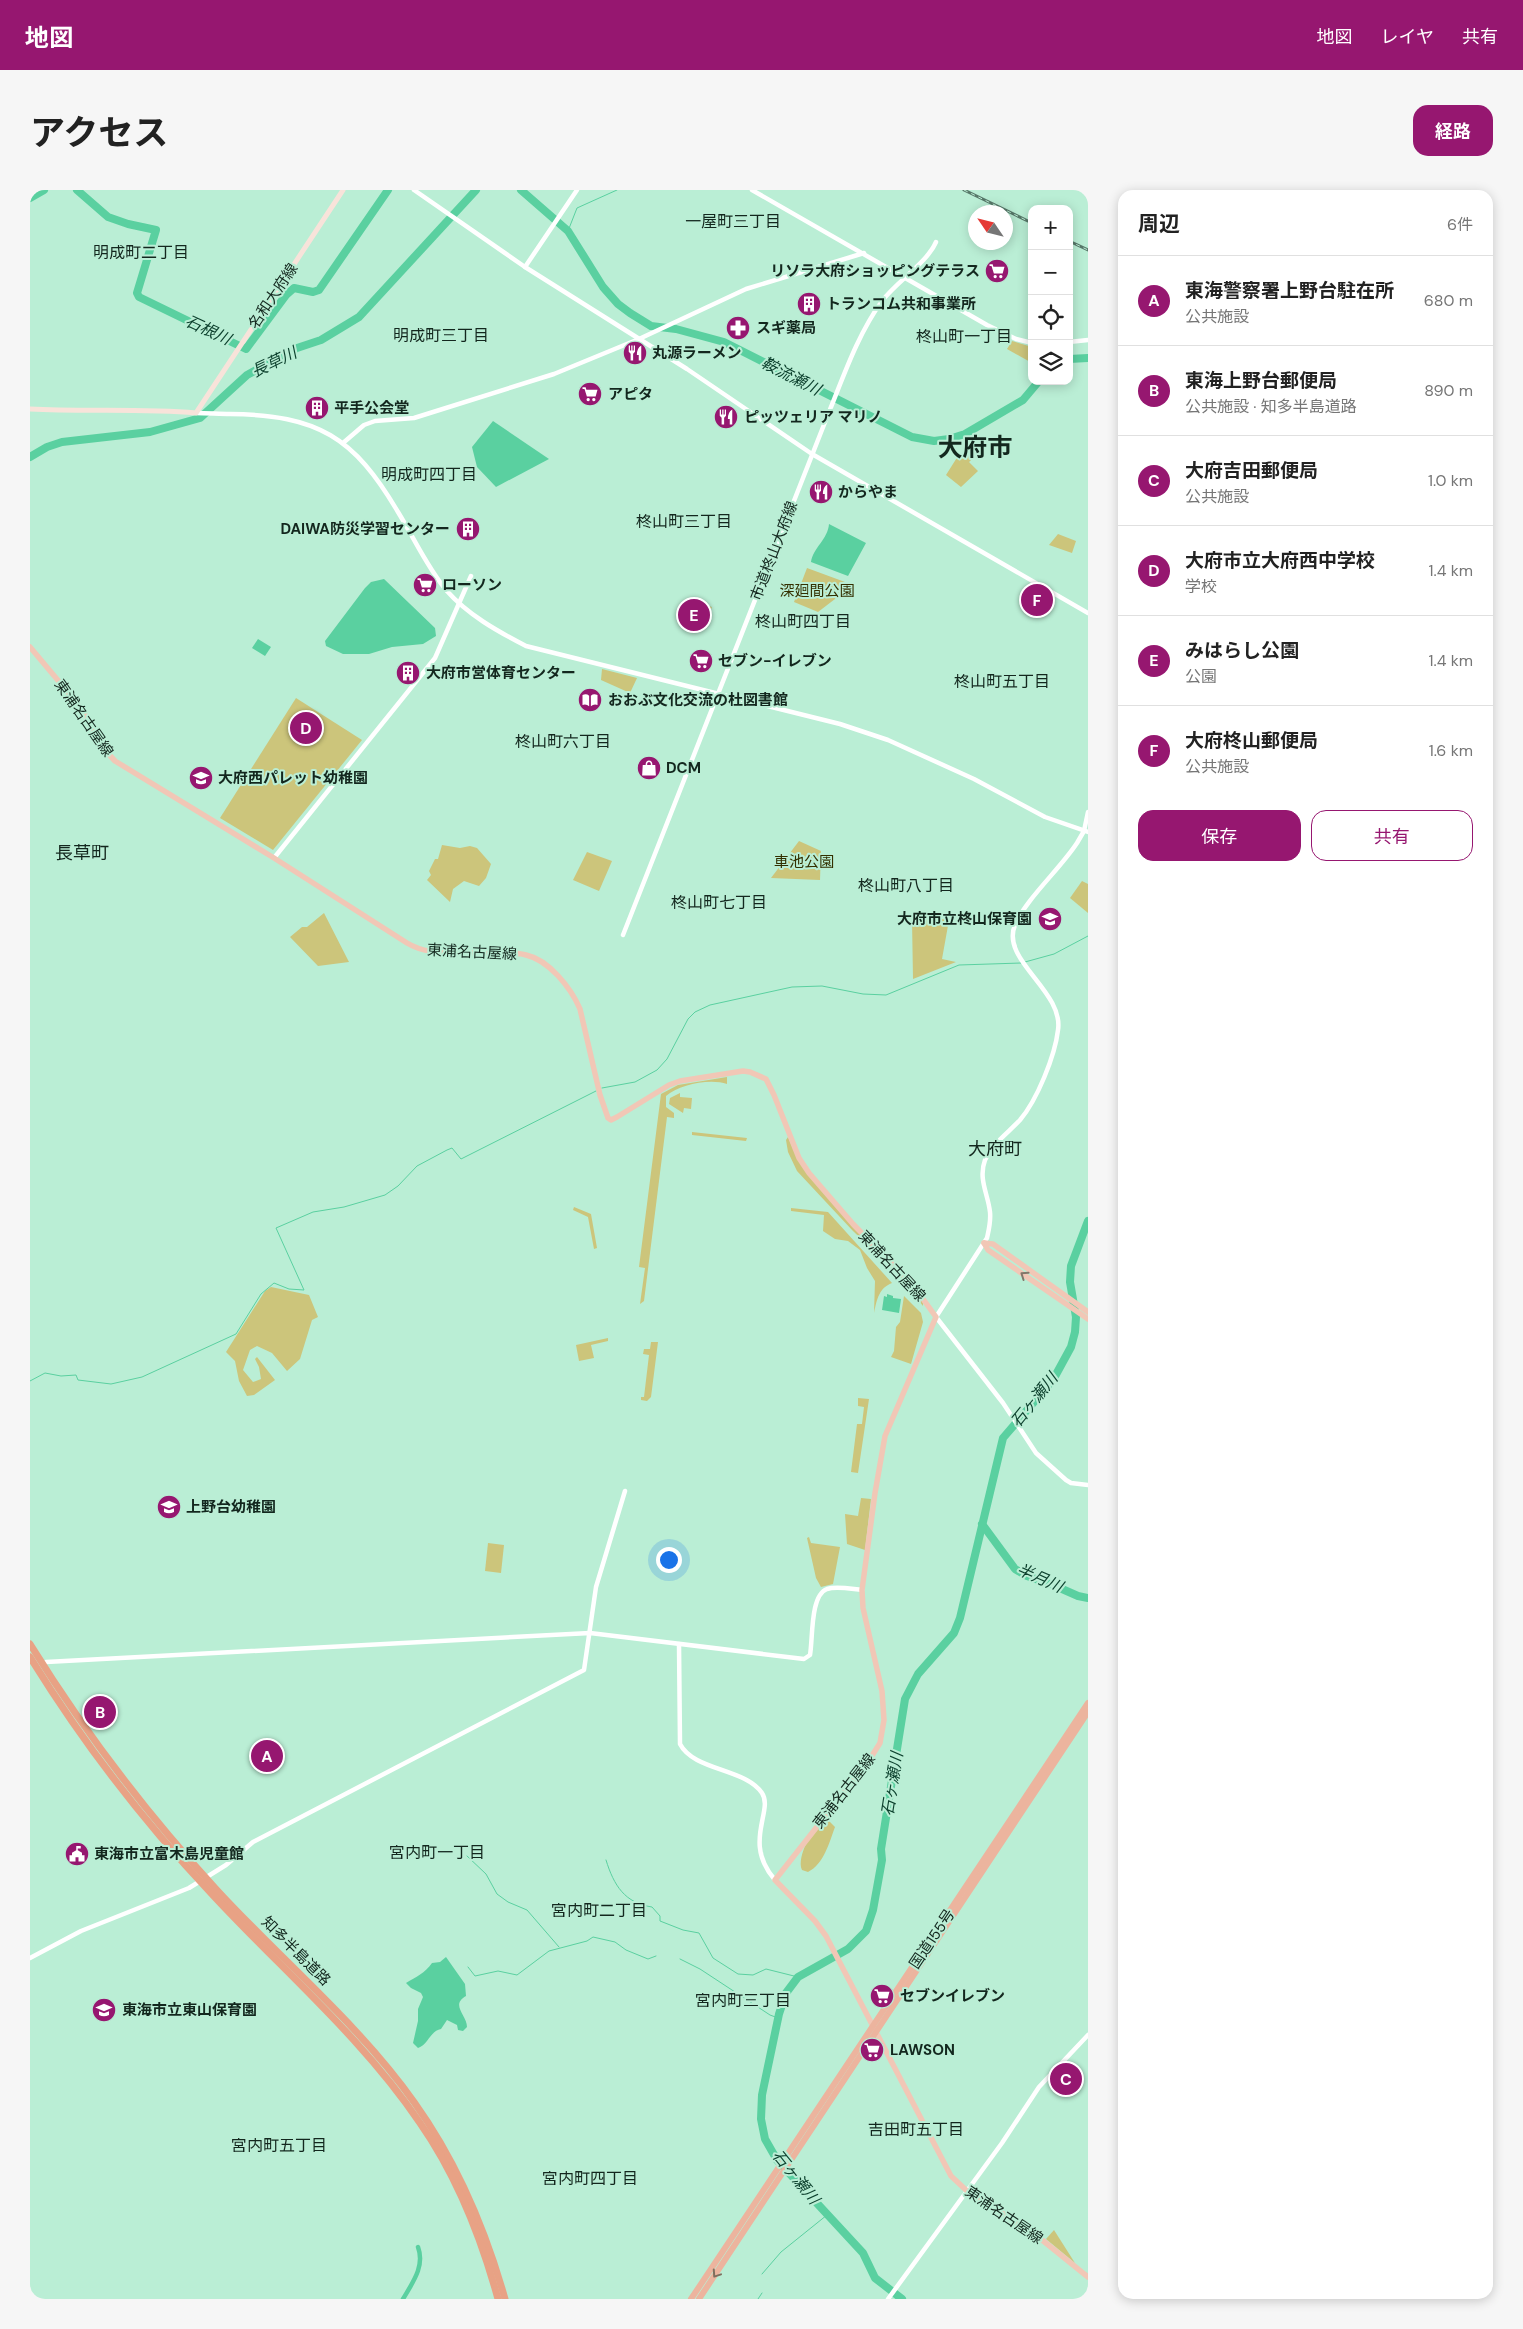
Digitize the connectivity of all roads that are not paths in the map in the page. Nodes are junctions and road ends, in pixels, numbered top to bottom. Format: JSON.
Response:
{"nodes":[{"id":1,"x":343,"y":190,"type":"edge"},
{"id":2,"x":414,"y":190,"type":"edge"},
{"id":3,"x":576,"y":190,"type":"edge"},
{"id":4,"x":752,"y":190,"type":"edge"},
{"id":5,"x":936,"y":242,"type":"dead end"},
{"id":6,"x":864,"y":253,"type":"junction"},
{"id":7,"x":525,"y":267,"type":"junction"},
{"id":8,"x":903,"y":277,"type":"junction"},
{"id":9,"x":639,"y":339,"type":"junction"},
{"id":10,"x":1088,"y":340,"type":"edge"},
{"id":11,"x":1028,"y":342,"type":"edge"},
{"id":12,"x":1073,"y":342,"type":"edge"},
{"id":13,"x":30,"y":409,"type":"edge"},
{"id":14,"x":198,"y":413,"type":"junction"},
{"id":15,"x":343,"y":443,"type":"junction"},
{"id":16,"x":812,"y":454,"type":"junction"},
{"id":17,"x":472,"y":576,"type":"dead end"},
{"id":18,"x":460,"y":604,"type":"junction"},
{"id":19,"x":1088,"y":613,"type":"edge"},
{"id":20,"x":30,"y":647,"type":"edge"},
{"id":21,"x":717,"y":694,"type":"junction"},
{"id":22,"x":1088,"y":812,"type":"edge"},
{"id":23,"x":1086,"y":831,"type":"edge"},
{"id":24,"x":274,"y":858,"type":"junction"},
{"id":25,"x":622,"y":935,"type":"dead end"},
{"id":26,"x":984,"y":1243,"type":"junction"},
{"id":27,"x":1085,"y":1310,"type":"edge"},
{"id":28,"x":936,"y":1318,"type":"junction"},
{"id":29,"x":1088,"y":1319,"type":"edge"},
{"id":30,"x":1088,"y":1485,"type":"edge"},
{"id":31,"x":625,"y":1491,"type":"dead end"},
{"id":32,"x":862,"y":1590,"type":"junction"},
{"id":33,"x":590,"y":1633,"type":"junction"},
{"id":34,"x":30,"y":1644,"type":"edge"},
{"id":35,"x":679,"y":1644,"type":"junction"},
{"id":36,"x":30,"y":1656,"type":"edge"},
{"id":37,"x":46,"y":1662,"type":"dead end"},
{"id":38,"x":1088,"y":1702,"type":"edge"},
{"id":39,"x":1088,"y":1712,"type":"edge"},
{"id":40,"x":775,"y":1880,"type":"junction"},
{"id":41,"x":30,"y":1958,"type":"edge"},
{"id":42,"x":875,"y":2029,"type":"junction"},
{"id":43,"x":1088,"y":2035,"type":"edge"},
{"id":44,"x":779,"y":2173,"type":"junction"},
{"id":45,"x":966,"y":2190,"type":"junction"},
{"id":46,"x":1088,"y":2277,"type":"edge"},
{"id":47,"x":498,"y":2299,"type":"edge"},
{"id":48,"x":504,"y":2299,"type":"edge"},
{"id":49,"x":691,"y":2299,"type":"edge"},
{"id":50,"x":699,"y":2299,"type":"edge"},
{"id":51,"x":888,"y":2299,"type":"edge"}],
"edges":[{"from":1,"to":14,"type":"main road","name":"名和大府線"},
{"from":2,"to":7,"type":"street"},
{"from":3,"to":7,"type":"street"},
{"from":4,"to":6,"type":"street"},
{"from":5,"to":8,"type":"street","name":"市道柊山大府線"},
{"from":6,"to":8,"type":"street"},
{"from":6,"to":9,"type":"street"},
{"from":7,"to":9,"type":"street"},
{"from":8,"to":11,"type":"street"},
{"from":8,"to":16,"type":"street","name":"市道柊山大府線"},
{"from":9,"to":15,"type":"street"},
{"from":9,"to":16,"type":"street"},
{"from":10,"to":12,"type":"street"},
{"from":13,"to":14,"type":"main road"},
{"from":14,"to":15,"type":"street"},
{"from":15,"to":18,"type":"street"},
{"from":16,"to":19,"type":"street"},
{"from":16,"to":21,"type":"street","name":"市道柊山大府線"},
{"from":17,"to":18,"type":"street"},
{"from":18,"to":21,"type":"street"},
{"from":18,"to":24,"type":"street"},
{"from":20,"to":24,"type":"main road","name":"東浦名古屋線"},
{"from":21,"to":23,"type":"street"},
{"from":21,"to":25,"type":"street","name":"市道柊山大府線"},
{"from":22,"to":23,"type":"street"},
{"from":23,"to":26,"type":"street"},
{"from":24,"to":28,"type":"main road","name":"東浦名古屋線"},
{"from":26,"to":27,"type":"main road"},
{"from":26,"to":28,"type":"street"},
{"from":29,"to":26,"type":"main road","one_way":true},
{"from":28,"to":30,"type":"street"},
{"from":28,"to":32,"type":"main road","name":"東浦名古屋線"},
{"from":31,"to":33,"type":"street"},
{"from":32,"to":35,"type":"street"},
{"from":32,"to":40,"type":"main road","name":"東浦名古屋線"},
{"from":33,"to":35,"type":"street"},
{"from":33,"to":37,"type":"street"},
{"from":33,"to":41,"type":"street"},
{"from":34,"to":48,"type":"highway","name":"知多半島道路"},
{"from":35,"to":40,"type":"street"},
{"from":36,"to":47,"type":"highway","name":"知多半島道路"},
{"from":38,"to":42,"type":"highway","name":"国道155号"},
{"from":39,"to":42,"type":"highway","name":"国道155号"},
{"from":40,"to":42,"type":"main road","name":"東浦名古屋線"},
{"from":42,"to":44,"type":"highway","name":"国道155号"},
{"from":42,"to":45,"type":"main road","name":"東浦名古屋線"},
{"from":43,"to":45,"type":"street"},
{"from":44,"to":49,"type":"highway","name":"国道155号"},
{"from":44,"to":50,"type":"highway","name":"国道155号","one_way":true},
{"from":45,"to":46,"type":"main road","name":"東浦名古屋線"},
{"from":45,"to":51,"type":"street"}]}
